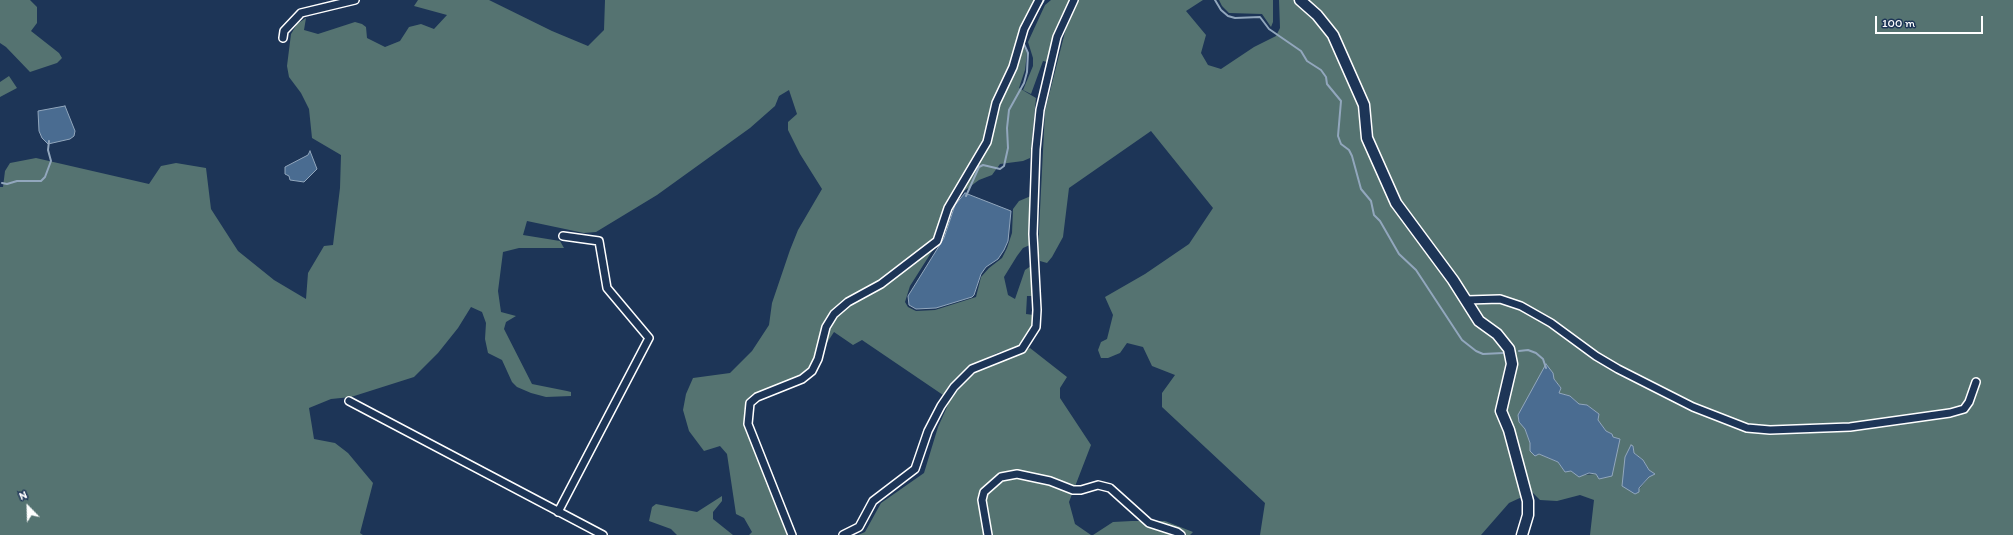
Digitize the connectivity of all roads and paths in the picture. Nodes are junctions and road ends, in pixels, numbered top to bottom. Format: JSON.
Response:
{"nodes":[{"id":1,"x":355,"y":0,"type":"edge"},
{"id":2,"x":1039,"y":0,"type":"edge"},
{"id":3,"x":1074,"y":0,"type":"edge"},
{"id":4,"x":1300,"y":0,"type":"edge"},
{"id":5,"x":283,"y":38,"type":"dead end"},
{"id":6,"x":563,"y":236,"type":"dead end"},
{"id":7,"x":1467,"y":300,"type":"junction"},
{"id":8,"x":1976,"y":382,"type":"dead end"},
{"id":9,"x":349,"y":401,"type":"dead end"},
{"id":10,"x":558,"y":512,"type":"junction"},
{"id":11,"x":603,"y":535,"type":"edge"},
{"id":12,"x":792,"y":535,"type":"edge"},
{"id":13,"x":843,"y":535,"type":"edge"},
{"id":14,"x":988,"y":535,"type":"edge"},
{"id":15,"x":1182,"y":535,"type":"edge"},
{"id":16,"x":1522,"y":535,"type":"edge"}],
"edges":[{"from":1,"to":5,"type":"street"},
{"from":2,"to":12,"type":"street"},
{"from":3,"to":13,"type":"street"},
{"from":4,"to":7,"type":"street"},
{"from":6,"to":10,"type":"street"},
{"from":7,"to":8,"type":"street"},
{"from":7,"to":16,"type":"street"},
{"from":9,"to":10,"type":"street"},
{"from":10,"to":11,"type":"street"},
{"from":14,"to":15,"type":"street"}]}
